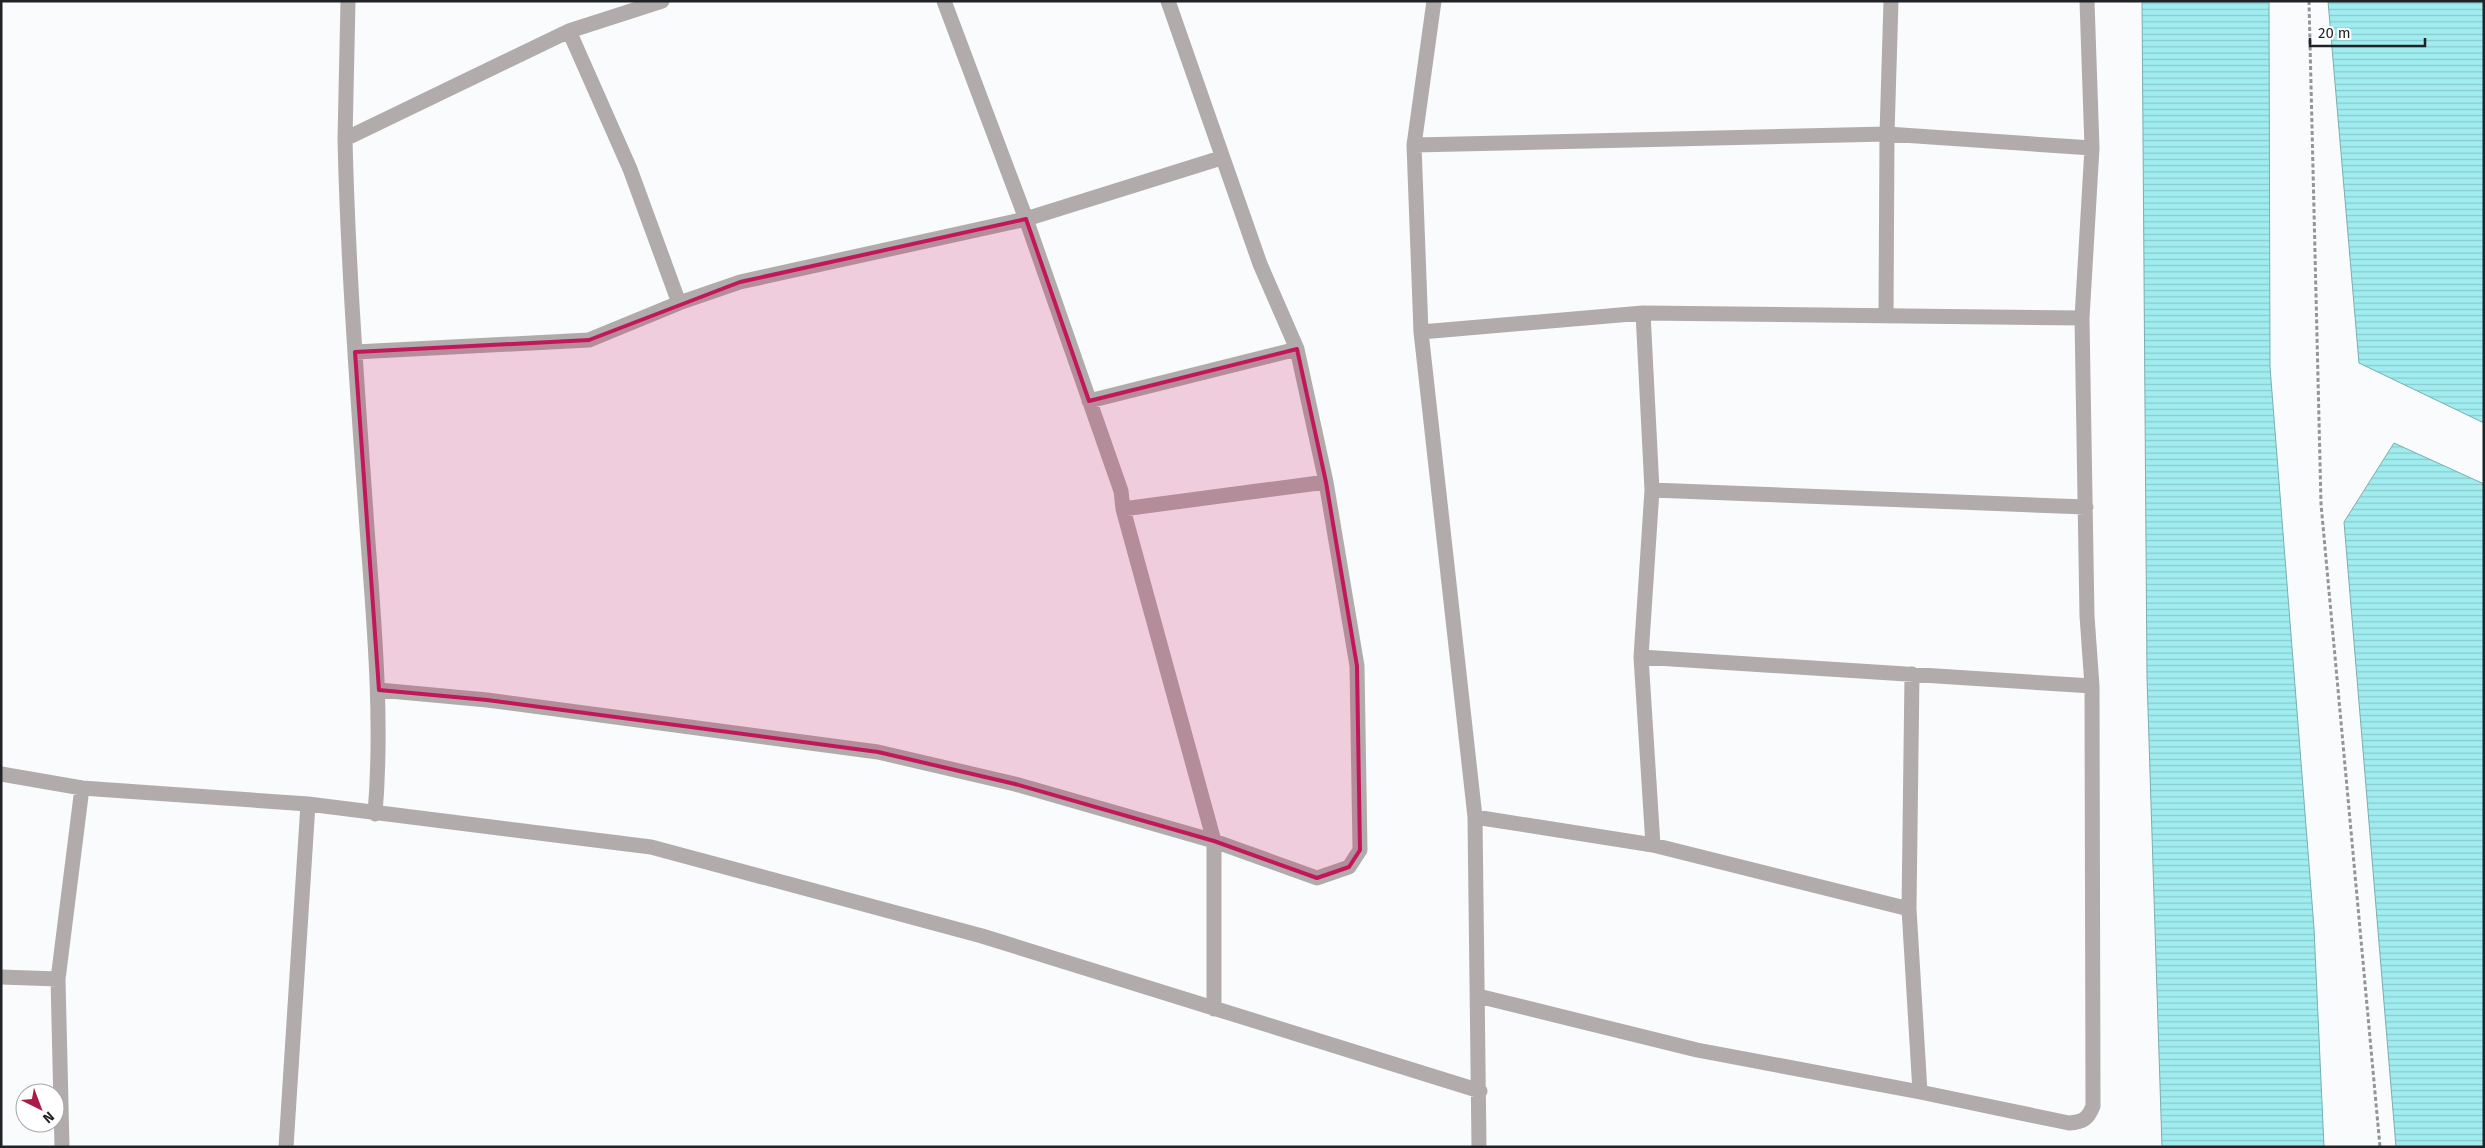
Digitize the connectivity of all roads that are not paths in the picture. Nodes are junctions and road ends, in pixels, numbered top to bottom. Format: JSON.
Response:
{"nodes":[{"id":1,"x":348,"y":1,"type":"edge"},
{"id":2,"x":662,"y":1,"type":"edge"},
{"id":3,"x":944,"y":1,"type":"edge"},
{"id":4,"x":1168,"y":1,"type":"edge"},
{"id":5,"x":1434,"y":1,"type":"edge"},
{"id":6,"x":1892,"y":1,"type":"edge"},
{"id":7,"x":2087,"y":1,"type":"edge"},
{"id":8,"x":569,"y":31,"type":"junction"},
{"id":9,"x":1887,"y":134,"type":"junction"},
{"id":10,"x":345,"y":139,"type":"junction"},
{"id":11,"x":1414,"y":145,"type":"junction"},
{"id":12,"x":2092,"y":148,"type":"junction"},
{"id":13,"x":1221,"y":158,"type":"junction"},
{"id":14,"x":1026,"y":219,"type":"junction"},
{"id":15,"x":679,"y":303,"type":"junction"},
{"id":16,"x":1644,"y":313,"type":"junction"},
{"id":17,"x":1886,"y":316,"type":"junction"},
{"id":18,"x":2082,"y":318,"type":"junction"},
{"id":19,"x":1421,"y":332,"type":"junction"},
{"id":20,"x":1297,"y":349,"type":"junction"},
{"id":21,"x":355,"y":352,"type":"junction"},
{"id":22,"x":1089,"y":401,"type":"junction"},
{"id":23,"x":1326,"y":482,"type":"junction"},
{"id":24,"x":1652,"y":490,"type":"junction"},
{"id":25,"x":2086,"y":507,"type":"junction"},
{"id":26,"x":1124,"y":509,"type":"junction"},
{"id":27,"x":1641,"y":658,"type":"junction"},
{"id":28,"x":1912,"y":674,"type":"junction"},
{"id":29,"x":2092,"y":686,"type":"junction"},
{"id":30,"x":379,"y":690,"type":"junction"},
{"id":31,"x":1,"y":774,"type":"edge"},
{"id":32,"x":82,"y":788,"type":"junction"},
{"id":33,"x":308,"y":804,"type":"junction"},
{"id":34,"x":375,"y":814,"type":"junction"},
{"id":35,"x":1475,"y":817,"type":"junction"},
{"id":36,"x":1214,"y":841,"type":"junction"},
{"id":37,"x":1653,"y":845,"type":"junction"},
{"id":38,"x":1909,"y":909,"type":"junction"},
{"id":39,"x":1,"y":977,"type":"edge"},
{"id":40,"x":58,"y":979,"type":"junction"},
{"id":41,"x":1478,"y":996,"type":"junction"},
{"id":42,"x":1214,"y":1008,"type":"junction"},
{"id":43,"x":1480,"y":1090,"type":"junction"},
{"id":44,"x":1920,"y":1092,"type":"junction"},
{"id":45,"x":62,"y":1147,"type":"edge"},
{"id":46,"x":286,"y":1147,"type":"edge"},
{"id":47,"x":1479,"y":1147,"type":"edge"}],
"edges":[{"from":1,"to":10,"type":"street"},
{"from":2,"to":8,"type":"street"},
{"from":3,"to":14,"type":"street"},
{"from":4,"to":13,"type":"street"},
{"from":5,"to":11,"type":"street"},
{"from":6,"to":9,"type":"street"},
{"from":7,"to":12,"type":"street"},
{"from":8,"to":10,"type":"street"},
{"from":8,"to":15,"type":"street"},
{"from":9,"to":11,"type":"street"},
{"from":9,"to":12,"type":"street"},
{"from":9,"to":17,"type":"street"},
{"from":10,"to":21,"type":"street"},
{"from":11,"to":19,"type":"street"},
{"from":12,"to":18,"type":"street"},
{"from":13,"to":14,"type":"street"},
{"from":13,"to":20,"type":"street"},
{"from":14,"to":15,"type":"street"},
{"from":14,"to":22,"type":"street"},
{"from":15,"to":21,"type":"street"},
{"from":16,"to":17,"type":"street"},
{"from":16,"to":19,"type":"street"},
{"from":16,"to":24,"type":"street"},
{"from":17,"to":18,"type":"street"},
{"from":18,"to":25,"type":"street"},
{"from":19,"to":35,"type":"street"},
{"from":20,"to":22,"type":"street"},
{"from":20,"to":23,"type":"street"},
{"from":21,"to":30,"type":"street"},
{"from":22,"to":26,"type":"street"},
{"from":23,"to":26,"type":"street"},
{"from":23,"to":36,"type":"street"},
{"from":24,"to":25,"type":"street"},
{"from":24,"to":27,"type":"street"},
{"from":25,"to":29,"type":"street"},
{"from":26,"to":36,"type":"street"},
{"from":27,"to":28,"type":"street"},
{"from":27,"to":37,"type":"street"},
{"from":28,"to":29,"type":"street"},
{"from":28,"to":38,"type":"street"},
{"from":29,"to":44,"type":"street"},
{"from":30,"to":34,"type":"street"},
{"from":30,"to":36,"type":"street"},
{"from":31,"to":32,"type":"street"},
{"from":32,"to":33,"type":"street"},
{"from":32,"to":40,"type":"street"},
{"from":33,"to":34,"type":"street"},
{"from":33,"to":46,"type":"street"},
{"from":34,"to":42,"type":"street"},
{"from":35,"to":37,"type":"street"},
{"from":35,"to":41,"type":"street"},
{"from":36,"to":42,"type":"street"},
{"from":37,"to":38,"type":"street"},
{"from":38,"to":44,"type":"street"},
{"from":39,"to":40,"type":"street"},
{"from":40,"to":45,"type":"street"},
{"from":41,"to":43,"type":"street"},
{"from":41,"to":44,"type":"street"},
{"from":42,"to":43,"type":"street"},
{"from":43,"to":47,"type":"street"}]}
